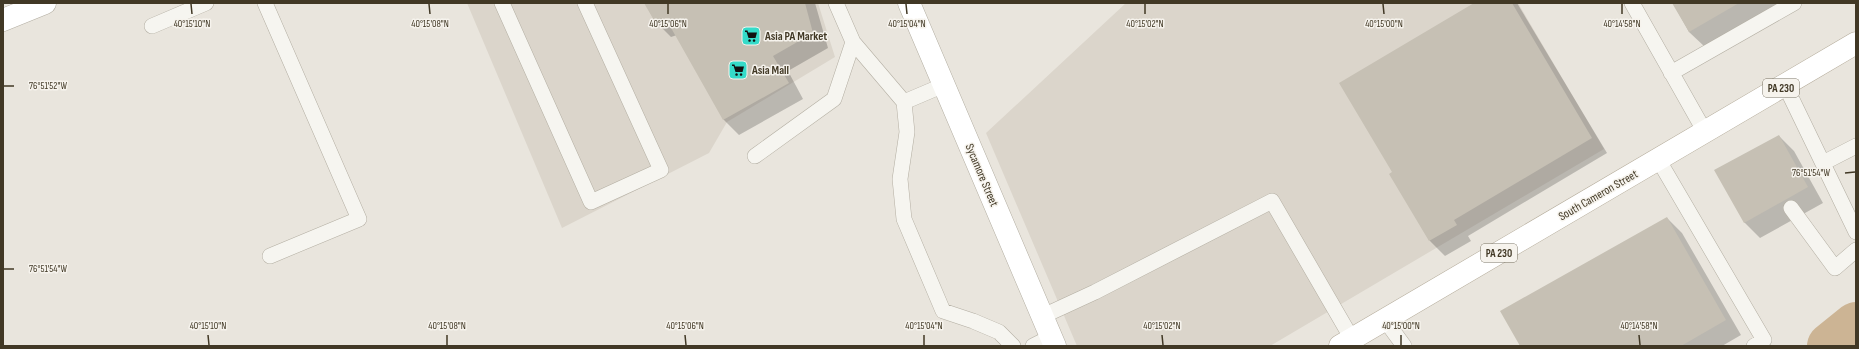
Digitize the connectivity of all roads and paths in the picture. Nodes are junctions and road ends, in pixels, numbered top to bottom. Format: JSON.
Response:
{"nodes":[{"id":1,"x":45,"y":3,"type":"edge"},
{"id":2,"x":206,"y":3,"type":"edge"},
{"id":3,"x":265,"y":3,"type":"edge"},
{"id":4,"x":502,"y":3,"type":"edge"},
{"id":5,"x":585,"y":3,"type":"edge"},
{"id":6,"x":836,"y":3,"type":"edge"},
{"id":7,"x":909,"y":3,"type":"edge"},
{"id":8,"x":1632,"y":3,"type":"edge"},
{"id":9,"x":1794,"y":3,"type":"edge"},
{"id":10,"x":3,"y":20,"type":"edge"},
{"id":11,"x":152,"y":26,"type":"dead end"},
{"id":12,"x":853,"y":42,"type":"junction"},
{"id":13,"x":1856,"y":44,"type":"edge"},
{"id":14,"x":1671,"y":73,"type":"junction"},
{"id":15,"x":944,"y":85,"type":"junction"},
{"id":16,"x":1785,"y":85,"type":"junction"},
{"id":17,"x":904,"y":102,"type":"junction"},
{"id":18,"x":1705,"y":132,"type":"junction"},
{"id":19,"x":1856,"y":146,"type":"edge"},
{"id":20,"x":755,"y":156,"type":"dead end"},
{"id":21,"x":1658,"y":159,"type":"junction"},
{"id":22,"x":1823,"y":163,"type":"junction"},
{"id":23,"x":1791,"y":208,"type":"dead end"},
{"id":24,"x":1856,"y":232,"type":"edge"},
{"id":25,"x":1856,"y":250,"type":"edge"},
{"id":26,"x":270,"y":256,"type":"dead end"},
{"id":27,"x":1042,"y":316,"type":"junction"},
{"id":28,"x":1385,"y":320,"type":"junction"},
{"id":29,"x":1047,"y":343,"type":"edge"},
{"id":30,"x":1346,"y":343,"type":"edge"},
{"id":31,"x":1013,"y":346,"type":"edge"},
{"id":32,"x":1404,"y":346,"type":"edge"},
{"id":33,"x":1754,"y":346,"type":"edge"}],
"edges":[{"from":1,"to":10,"type":"main road"},
{"from":2,"to":11,"type":"lane"},
{"from":3,"to":26,"type":"lane"},
{"from":4,"to":5,"type":"lane"},
{"from":6,"to":12,"type":"lane"},
{"from":7,"to":15,"type":"main road","name":"Sycamore Street"},
{"from":8,"to":14,"type":"lane"},
{"from":9,"to":14,"type":"lane"},
{"from":12,"to":17,"type":"lane"},
{"from":12,"to":20,"type":"lane"},
{"from":13,"to":16,"type":"main road","name":"South Cameron Street","number":"PA 230"},
{"from":14,"to":18,"type":"lane"},
{"from":15,"to":17,"type":"lane"},
{"from":15,"to":27,"type":"main road","name":"Sycamore Street"},
{"from":16,"to":18,"type":"main road","name":"South Cameron Street","number":"PA 230"},
{"from":16,"to":22,"type":"lane"},
{"from":17,"to":31,"type":"lane"},
{"from":18,"to":21,"type":"main road","name":"South Cameron Street","number":"PA 230"},
{"from":19,"to":22,"type":"lane"},
{"from":21,"to":28,"type":"main road","name":"South Cameron Street","number":"PA 230"},
{"from":21,"to":33,"type":"lane"},
{"from":22,"to":24,"type":"lane"},
{"from":23,"to":25,"type":"lane"},
{"from":27,"to":29,"type":"main road","name":"Sycamore Street"},
{"from":27,"to":30,"type":"lane"},
{"from":28,"to":30,"type":"main road","name":"South Cameron Street","number":"PA 230"},
{"from":28,"to":32,"type":"lane"}]}
